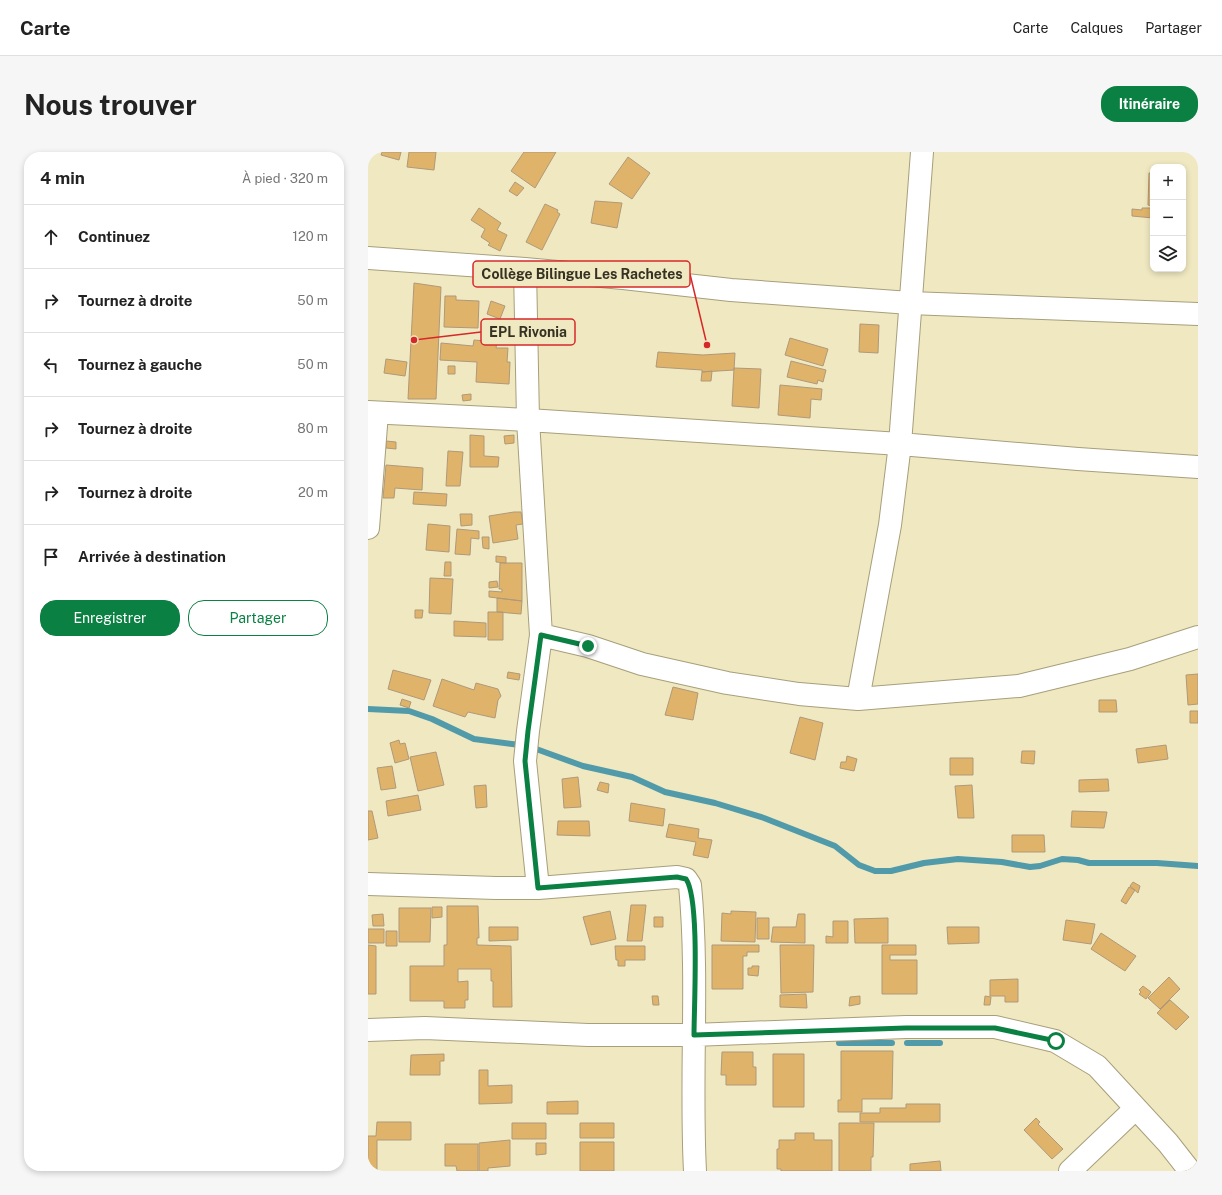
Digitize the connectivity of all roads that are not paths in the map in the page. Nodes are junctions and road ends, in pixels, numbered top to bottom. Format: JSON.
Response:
{"nodes":[{"id":1,"x":922,"y":152,"type":"edge"},
{"id":2,"x":368,"y":258,"type":"edge"},
{"id":3,"x":525,"y":269,"type":"junction"},
{"id":4,"x":910,"y":303,"type":"junction"},
{"id":5,"x":1198,"y":314,"type":"edge"},
{"id":6,"x":372,"y":413,"type":"edge"},
{"id":7,"x":528,"y":420,"type":"junction"},
{"id":8,"x":900,"y":444,"type":"junction"},
{"id":9,"x":1198,"y":467,"type":"edge"},
{"id":10,"x":368,"y":528,"type":"edge"},
{"id":11,"x":541,"y":635,"type":"junction"},
{"id":12,"x":1198,"y":637,"type":"edge"},
{"id":13,"x":858,"y":699,"type":"junction"},
{"id":14,"x":368,"y":884,"type":"edge"},
{"id":15,"x":538,"y":888,"type":"junction"},
{"id":16,"x":368,"y":1030,"type":"edge"},
{"id":17,"x":694,"y":1035,"type":"junction"},
{"id":18,"x":1135,"y":1109,"type":"junction"},
{"id":19,"x":695,"y":1171,"type":"edge"},
{"id":20,"x":1070,"y":1171,"type":"edge"},
{"id":21,"x":1190,"y":1171,"type":"edge"}],
"edges":[{"from":1,"to":4,"type":"street"},
{"from":2,"to":3,"type":"street"},
{"from":3,"to":4,"type":"street"},
{"from":3,"to":7,"type":"street"},
{"from":4,"to":5,"type":"street"},
{"from":4,"to":8,"type":"street"},
{"from":6,"to":7,"type":"street"},
{"from":6,"to":10,"type":"street"},
{"from":7,"to":8,"type":"street"},
{"from":7,"to":11,"type":"street"},
{"from":8,"to":9,"type":"street"},
{"from":8,"to":13,"type":"street"},
{"from":11,"to":13,"type":"street"},
{"from":11,"to":15,"type":"street"},
{"from":12,"to":13,"type":"street"},
{"from":14,"to":15,"type":"street"},
{"from":15,"to":17,"type":"street"},
{"from":16,"to":17,"type":"street"},
{"from":17,"to":18,"type":"street"},
{"from":17,"to":19,"type":"street"},
{"from":18,"to":20,"type":"street"},
{"from":18,"to":21,"type":"street"}]}
